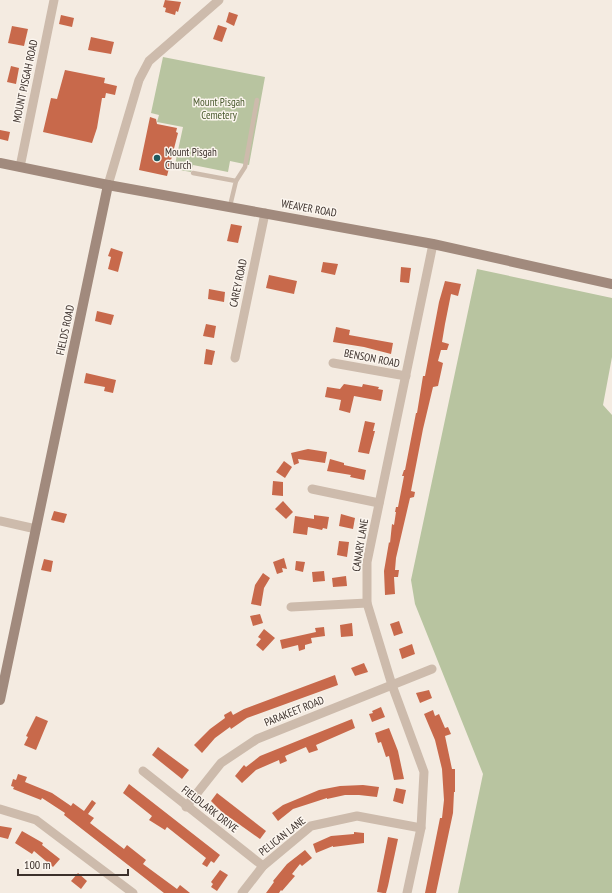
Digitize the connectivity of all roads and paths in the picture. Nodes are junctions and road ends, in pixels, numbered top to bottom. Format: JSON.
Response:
{"nodes":[{"id":1,"x":54,"y":0,"type":"edge"},
{"id":2,"x":219,"y":0,"type":"edge"},
{"id":3,"x":257,"y":100,"type":"dead end"},
{"id":4,"x":0,"y":163,"type":"edge"},
{"id":5,"x":20,"y":167,"type":"junction"},
{"id":6,"x":193,"y":173,"type":"dead end"},
{"id":7,"x":236,"y":181,"type":"junction"},
{"id":8,"x":108,"y":185,"type":"junction"},
{"id":9,"x":230,"y":206,"type":"junction"},
{"id":10,"x":265,"y":213,"type":"junction"},
{"id":11,"x":434,"y":244,"type":"junction"},
{"id":12,"x":612,"y":284,"type":"edge"},
{"id":13,"x":235,"y":358,"type":"dead end"},
{"id":14,"x":333,"y":362,"type":"dead end"},
{"id":15,"x":406,"y":376,"type":"junction"},
{"id":16,"x":312,"y":489,"type":"dead end"},
{"id":17,"x":379,"y":503,"type":"junction"},
{"id":18,"x":0,"y":521,"type":"edge"},
{"id":19,"x":36,"y":529,"type":"junction"},
{"id":20,"x":366,"y":603,"type":"junction"},
{"id":21,"x":291,"y":607,"type":"dead end"},
{"id":22,"x":432,"y":669,"type":"dead end"},
{"id":23,"x":2,"y":684,"type":"edge"},
{"id":24,"x":392,"y":685,"type":"junction"},
{"id":25,"x":0,"y":700,"type":"edge"},
{"id":26,"x":143,"y":771,"type":"dead end"},
{"id":27,"x":186,"y":807,"type":"junction"},
{"id":28,"x":0,"y":809,"type":"edge"},
{"id":29,"x":421,"y":828,"type":"junction"},
{"id":30,"x":263,"y":866,"type":"junction"},
{"id":31,"x":133,"y":893,"type":"edge"},
{"id":32,"x":242,"y":893,"type":"edge"},
{"id":33,"x":407,"y":893,"type":"edge"}],
"edges":[{"from":1,"to":5,"type":"street","name":"MOUNT PISGAH ROAD"},
{"from":2,"to":8,"type":"street","name":"FIELDS ROAD"},
{"from":3,"to":7,"type":"lane"},
{"from":4,"to":5,"type":"main road","name":"WEAVER ROAD"},
{"from":5,"to":8,"type":"main road","name":"WEAVER ROAD"},
{"from":6,"to":7,"type":"lane"},
{"from":7,"to":9,"type":"lane"},
{"from":8,"to":9,"type":"main road","name":"WEAVER ROAD"},
{"from":8,"to":19,"type":"main road","name":"FIELDS ROAD"},
{"from":9,"to":10,"type":"main road","name":"WEAVER ROAD"},
{"from":10,"to":11,"type":"main road","name":"WEAVER ROAD"},
{"from":10,"to":13,"type":"street","name":"CAREY ROAD"},
{"from":11,"to":12,"type":"main road","name":"WEAVER ROAD"},
{"from":11,"to":15,"type":"street","name":"CANARY LANE"},
{"from":14,"to":15,"type":"street","name":"BENSON ROAD"},
{"from":15,"to":17,"type":"street","name":"CANARY LANE"},
{"from":16,"to":17,"type":"street"},
{"from":17,"to":20,"type":"street","name":"CANARY LANE"},
{"from":18,"to":19,"type":"street"},
{"from":19,"to":23,"type":"main road","name":"FIELDS ROAD"},
{"from":20,"to":21,"type":"street"},
{"from":20,"to":24,"type":"street","name":"CANARY LANE"},
{"from":22,"to":24,"type":"street","name":"PARAKEET ROAD"},
{"from":23,"to":25,"type":"main road","name":"FIELDS ROAD"},
{"from":24,"to":27,"type":"street","name":"PARAKEET ROAD"},
{"from":24,"to":29,"type":"street","name":"CANARY LANE"},
{"from":26,"to":27,"type":"street","name":"FIELDLARK DRIVE"},
{"from":27,"to":30,"type":"street","name":"FIELDLARK DRIVE"},
{"from":28,"to":31,"type":"street"},
{"from":29,"to":30,"type":"street","name":"PELICAN LANE"},
{"from":29,"to":33,"type":"street","name":"CANARY LANE"},
{"from":30,"to":32,"type":"street","name":"PELICAN LANE"}]}
